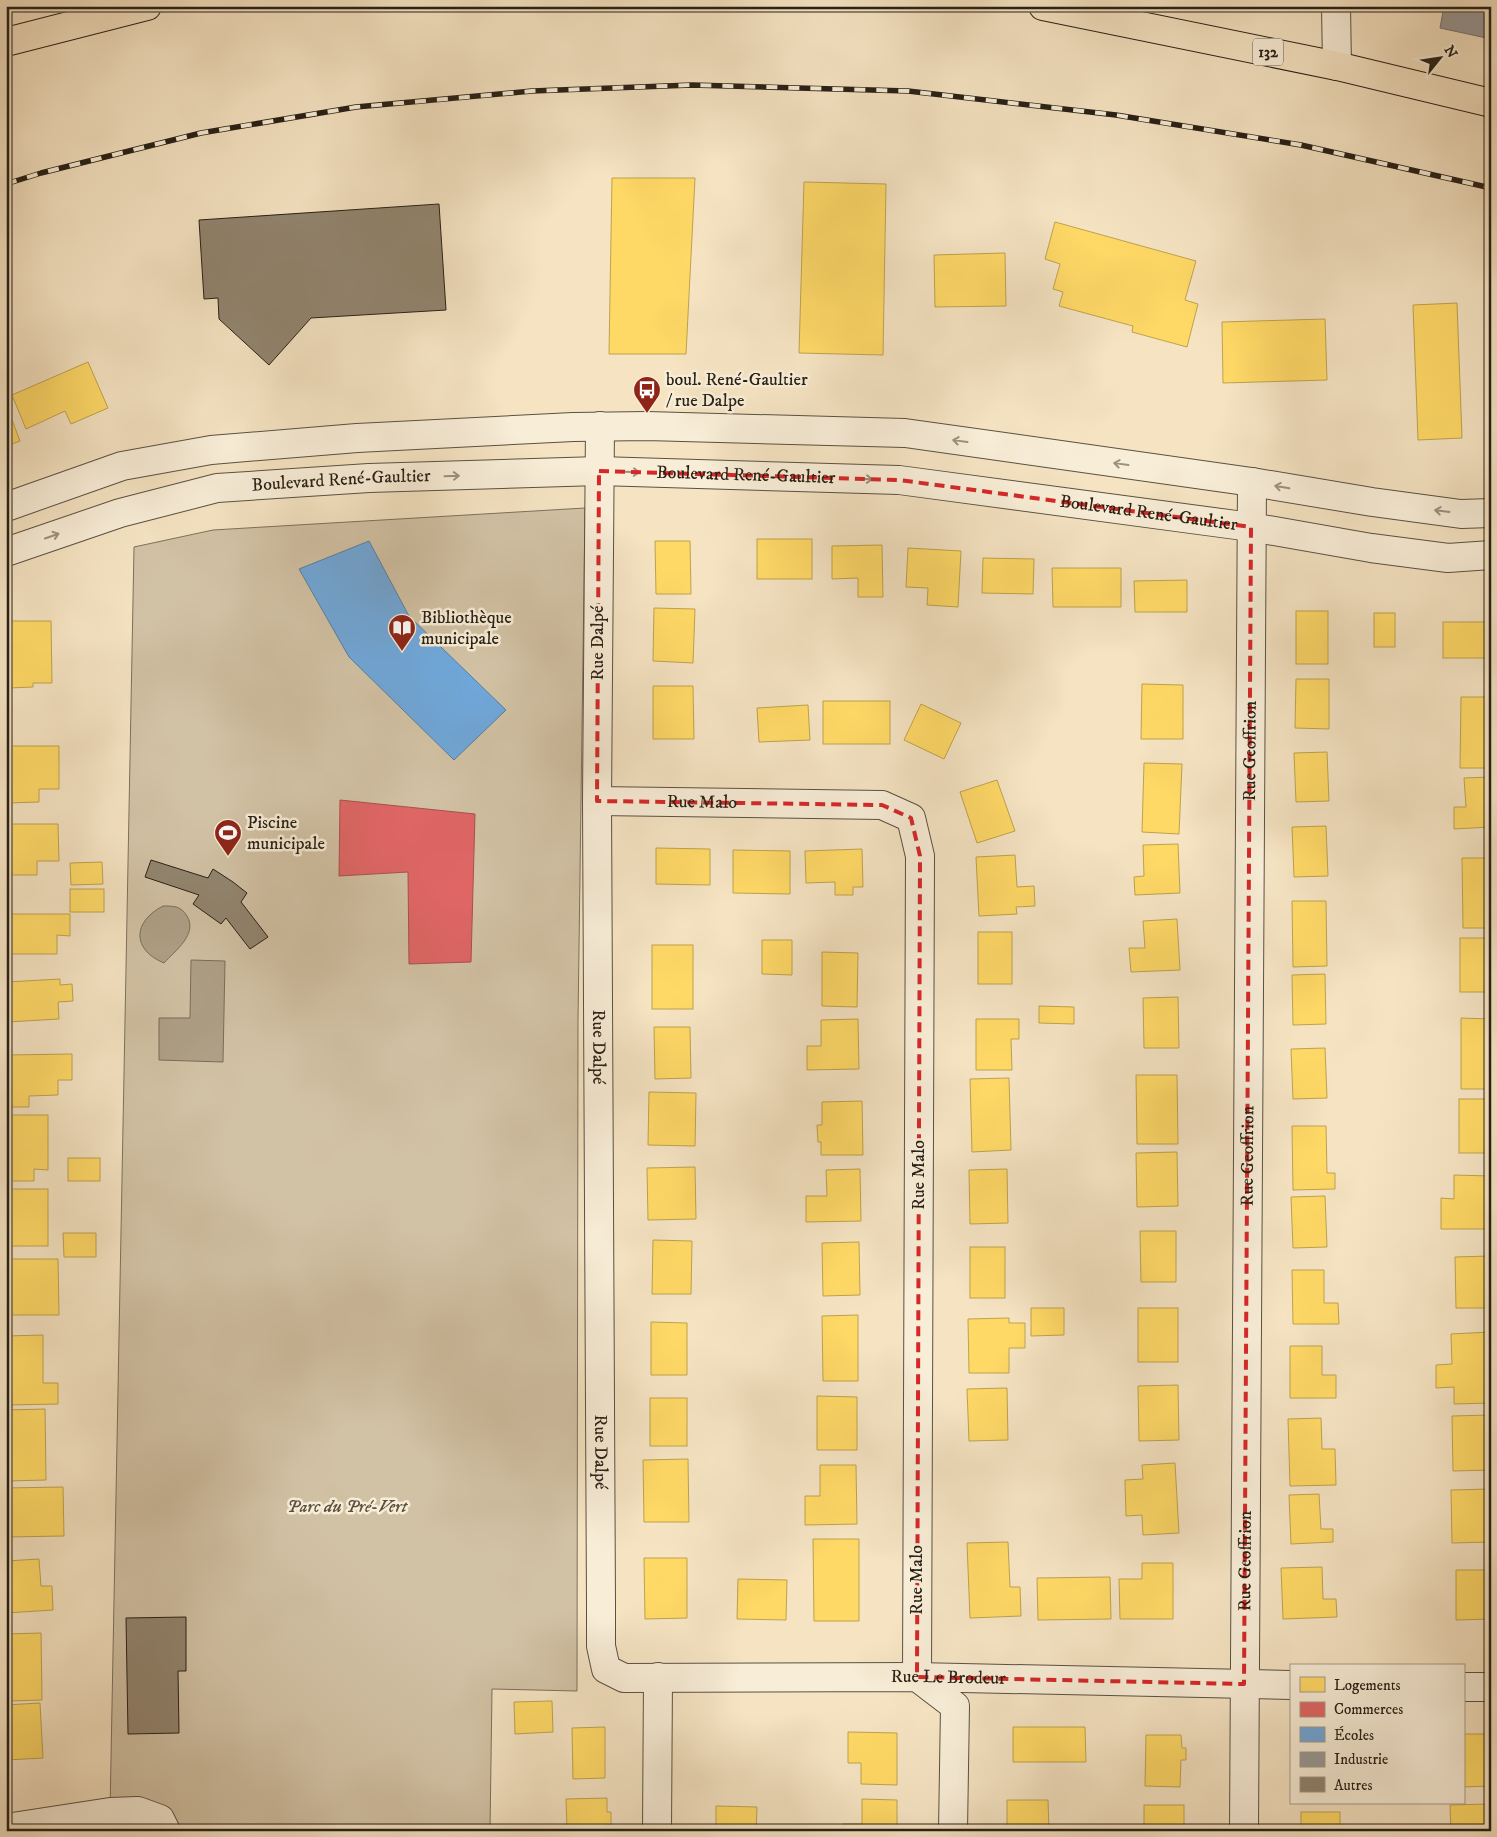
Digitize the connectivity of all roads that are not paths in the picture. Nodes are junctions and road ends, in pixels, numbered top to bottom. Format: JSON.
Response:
{"nodes":[{"id":1,"x":1043,"y":6,"type":"edge"},
{"id":2,"x":1336,"y":6,"type":"edge"},
{"id":3,"x":140,"y":7,"type":"edge"},
{"id":4,"x":6,"y":42,"type":"edge"},
{"id":5,"x":1336,"y":66,"type":"junction"},
{"id":6,"x":1491,"y":103,"type":"edge"},
{"id":7,"x":600,"y":426,"type":"junction"},
{"id":8,"x":211,"y":450,"type":"junction"},
{"id":9,"x":599,"y":471,"type":"junction"},
{"id":10,"x":1252,"y":482,"type":"junction"},
{"id":11,"x":217,"y":488,"type":"junction"},
{"id":12,"x":6,"y":507,"type":"edge"},
{"id":13,"x":1491,"y":513,"type":"edge"},
{"id":14,"x":1251,"y":527,"type":"junction"},
{"id":15,"x":6,"y":552,"type":"edge"},
{"id":16,"x":1491,"y":556,"type":"edge"},
{"id":17,"x":597,"y":802,"type":"junction"},
{"id":18,"x":606,"y":1669,"type":"joint"},
{"id":19,"x":658,"y":1677,"type":"junction"},
{"id":20,"x":916,"y":1678,"type":"junction"},
{"id":21,"x":1244,"y":1684,"type":"junction"},
{"id":22,"x":1290,"y":1684,"type":"edge"},
{"id":23,"x":1464,"y":1687,"type":"edge"},
{"id":24,"x":1491,"y":1687,"type":"edge"},
{"id":25,"x":6,"y":1828,"type":"edge"},
{"id":26,"x":166,"y":1831,"type":"edge"},
{"id":27,"x":657,"y":1831,"type":"edge"},
{"id":28,"x":953,"y":1831,"type":"edge"},
{"id":29,"x":1244,"y":1831,"type":"edge"}],
"edges":[{"from":1,"to":5,"type":"main road","number":"132"},
{"from":2,"to":5,"type":"street"},
{"from":3,"to":4,"type":"main road"},
{"from":5,"to":6,"type":"main road","number":"132"},
{"from":7,"to":8,"type":"street"},
{"from":7,"to":9,"type":"street","name":"Rue Dalpé"},
{"from":10,"to":7,"type":"street","one_way":true},
{"from":8,"to":11,"type":"street"},
{"from":8,"to":12,"type":"street"},
{"from":11,"to":9,"type":"street","name":"Boulevard René-Gaultier","one_way":true},
{"from":9,"to":14,"type":"street","name":"Boulevard René-Gaultier","one_way":true},
{"from":9,"to":17,"type":"street","name":"Rue Dalpé"},
{"from":13,"to":10,"type":"street","one_way":true},
{"from":10,"to":14,"type":"street","name":"Rue Geoffrion"},
{"from":15,"to":11,"type":"street","name":"Boulevard René-Gaultier","one_way":true},
{"from":14,"to":16,"type":"street","name":"Boulevard René-Gaultier"},
{"from":14,"to":21,"type":"street","name":"Rue Geoffrion"},
{"from":17,"to":18,"type":"street","name":"Rue Dalpé"},
{"from":17,"to":20,"type":"street","name":"Rue Malo"},
{"from":18,"to":19,"type":"street","name":"Rue Le Brodeur"},
{"from":19,"to":20,"type":"street","name":"Rue Le Brodeur"},
{"from":19,"to":27,"type":"street"},
{"from":20,"to":21,"type":"street","name":"Rue Le Brodeur"},
{"from":20,"to":28,"type":"street"},
{"from":21,"to":22,"type":"street","name":"Rue Le Brodeur"},
{"from":21,"to":29,"type":"street","name":"Rue Geoffrion"},
{"from":23,"to":24,"type":"street"},
{"from":25,"to":26,"type":"street"}]}
